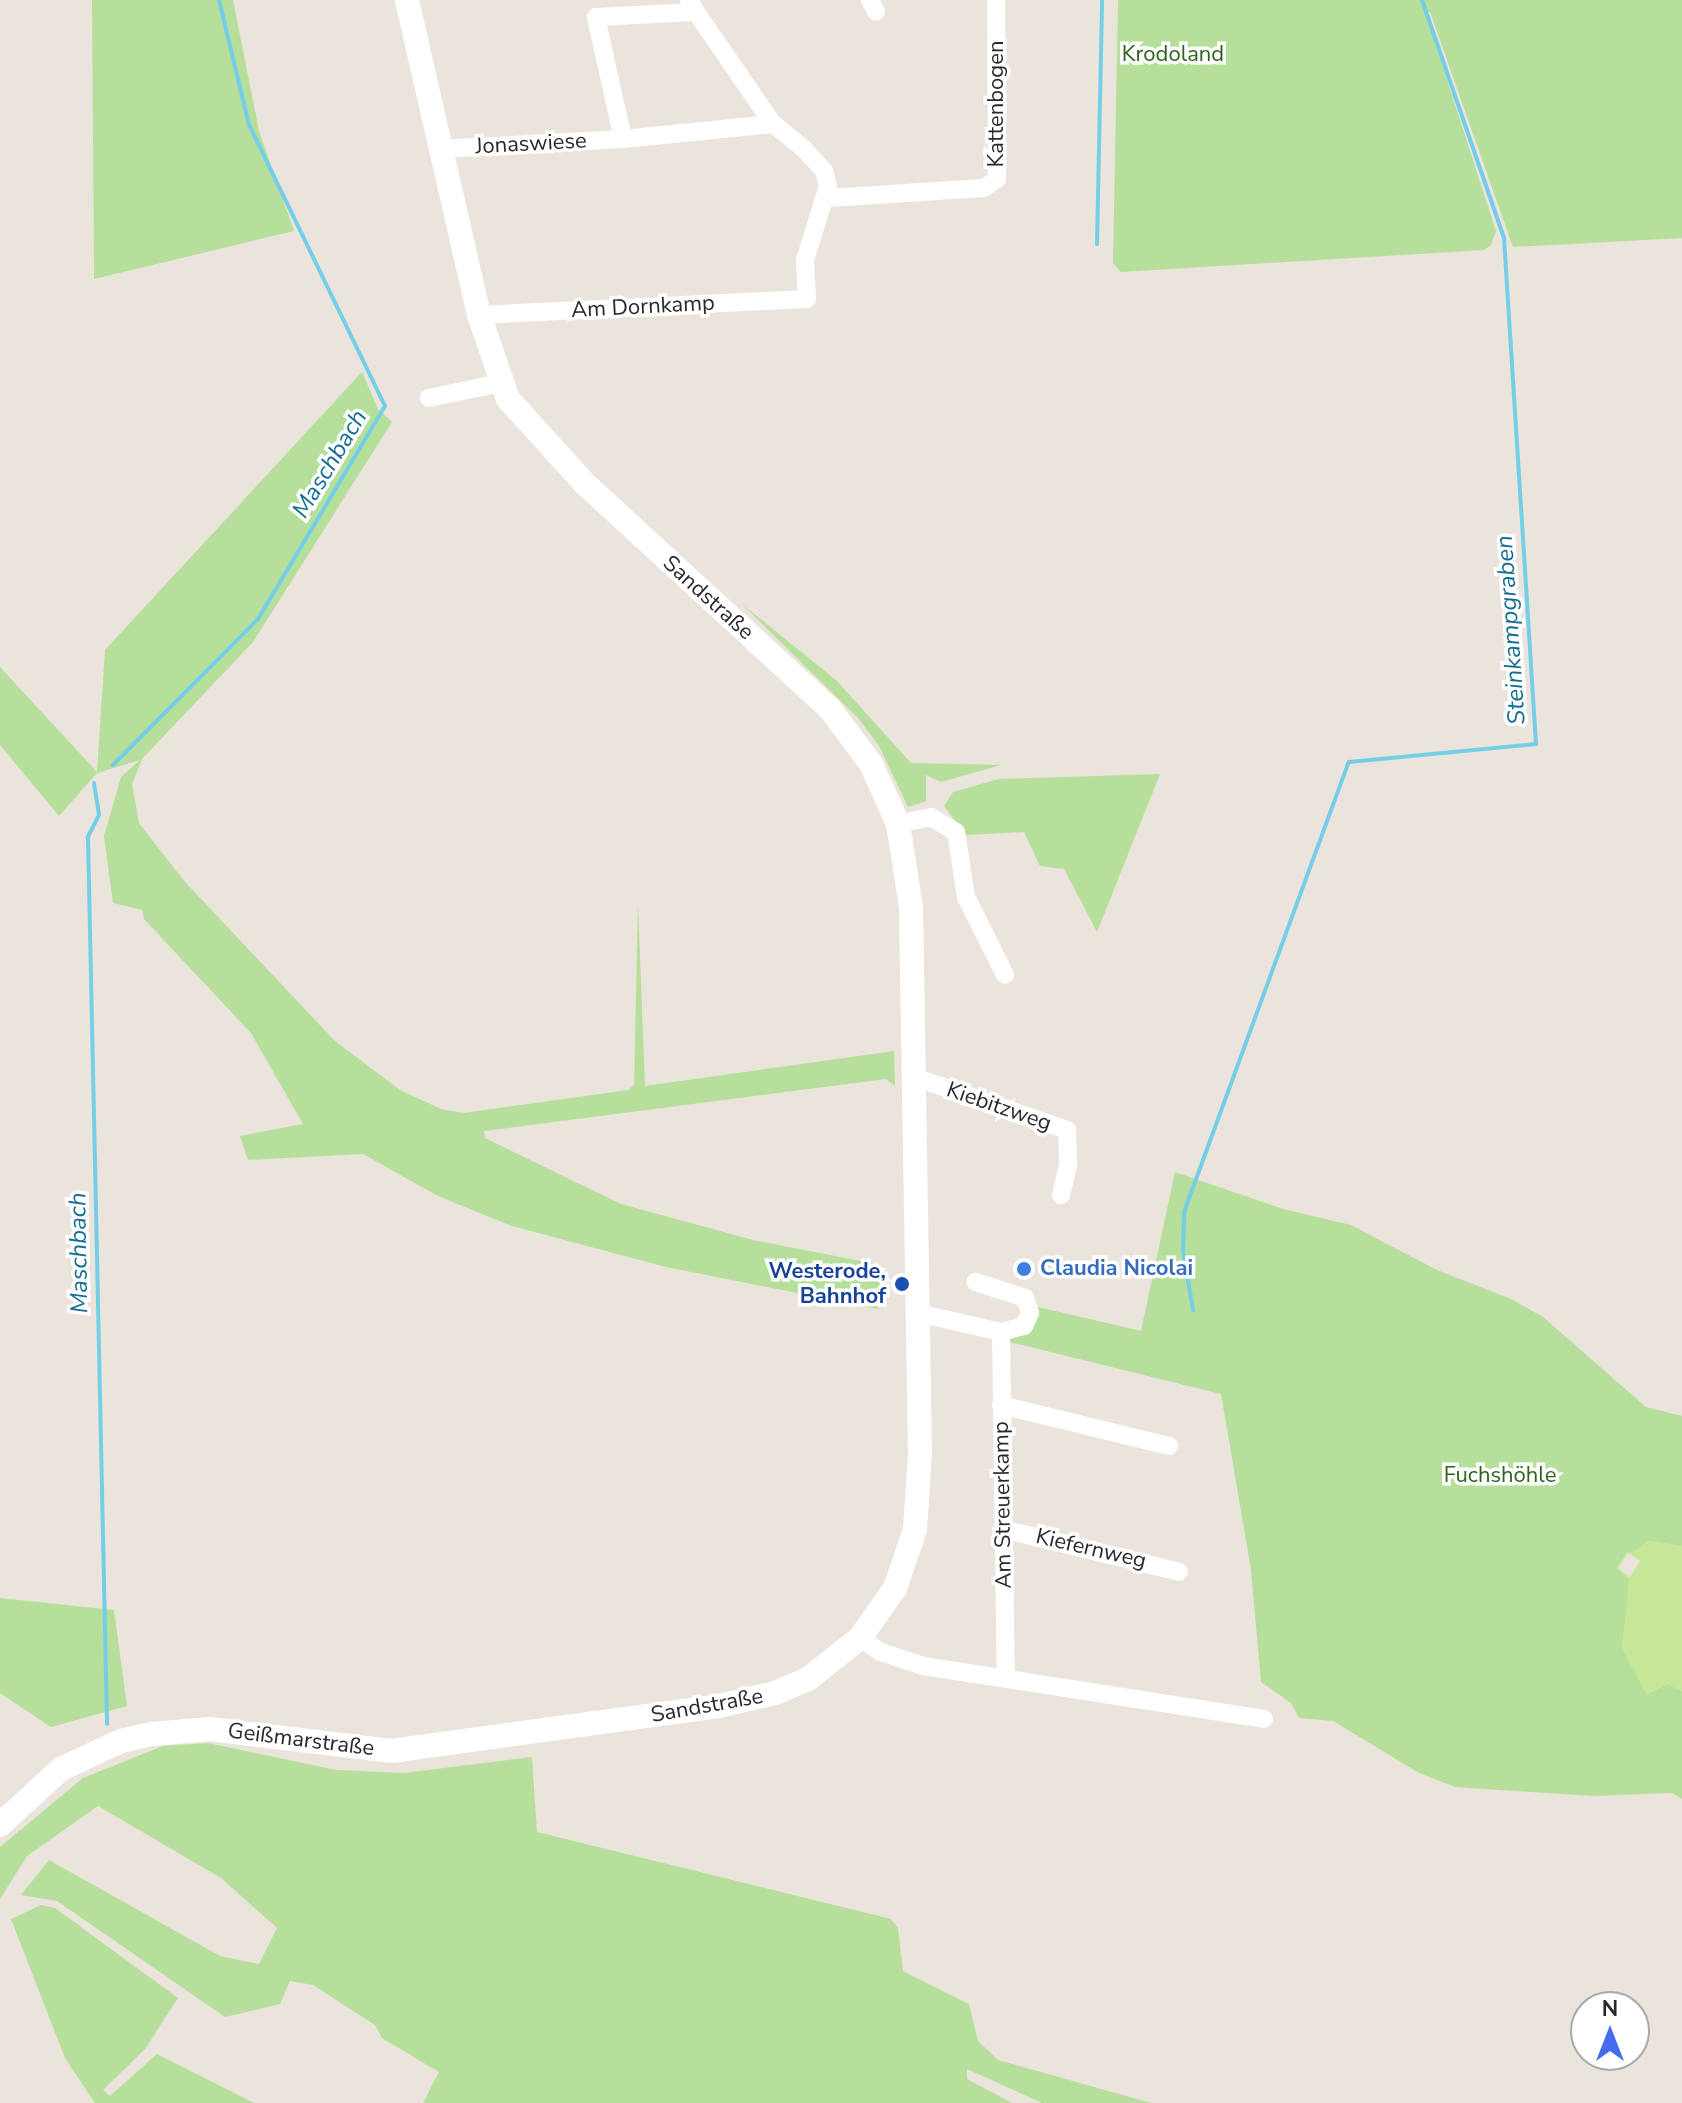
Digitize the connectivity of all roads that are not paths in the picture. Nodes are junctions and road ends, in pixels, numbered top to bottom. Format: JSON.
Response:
{"nodes":[{"id":1,"x":407,"y":0,"type":"edge"},
{"id":2,"x":996,"y":0,"type":"edge"},
{"id":3,"x":692,"y":6,"type":"edge"},
{"id":4,"x":773,"y":124,"type":"junction"},
{"id":5,"x":623,"y":139,"type":"junction"},
{"id":6,"x":440,"y":149,"type":"junction"},
{"id":7,"x":828,"y":198,"type":"junction"},
{"id":8,"x":479,"y":315,"type":"junction"},
{"id":9,"x":501,"y":383,"type":"junction"},
{"id":10,"x":429,"y":398,"type":"dead end"},
{"id":11,"x":898,"y":824,"type":"junction"},
{"id":12,"x":1005,"y":975,"type":"dead end"},
{"id":13,"x":914,"y":1077,"type":"junction"},
{"id":14,"x":1061,"y":1195,"type":"dead end"},
{"id":15,"x":976,"y":1282,"type":"dead end"},
{"id":16,"x":918,"y":1313,"type":"junction"},
{"id":17,"x":1001,"y":1332,"type":"junction"},
{"id":18,"x":1001,"y":1405,"type":"junction"},
{"id":19,"x":1169,"y":1446,"type":"dead end"},
{"id":20,"x":1003,"y":1529,"type":"junction"},
{"id":21,"x":1179,"y":1572,"type":"dead end"},
{"id":22,"x":860,"y":1638,"type":"junction"},
{"id":23,"x":1006,"y":1678,"type":"junction"},
{"id":24,"x":1264,"y":1719,"type":"dead end"},
{"id":25,"x":391,"y":1751,"type":"joint"},
{"id":26,"x":0,"y":1825,"type":"edge"}],
"edges":[{"from":1,"to":6,"type":"street","name":"Sandstraße"},
{"from":2,"to":7,"type":"street","name":"Kattenbogen"},
{"from":3,"to":4,"type":"street"},
{"from":3,"to":5,"type":"street"},
{"from":4,"to":5,"type":"street","name":"Jonaswiese"},
{"from":4,"to":7,"type":"street"},
{"from":5,"to":6,"type":"street","name":"Jonaswiese"},
{"from":6,"to":8,"type":"street","name":"Sandstraße"},
{"from":7,"to":8,"type":"street","name":"Am Dornkamp"},
{"from":8,"to":9,"type":"street","name":"Sandstraße"},
{"from":9,"to":10,"type":"street"},
{"from":9,"to":11,"type":"street","name":"Sandstraße"},
{"from":11,"to":12,"type":"street"},
{"from":11,"to":13,"type":"street","name":"Sandstraße"},
{"from":13,"to":14,"type":"street","name":"Kiebitzweg"},
{"from":13,"to":16,"type":"street","name":"Sandstraße"},
{"from":15,"to":17,"type":"street"},
{"from":16,"to":17,"type":"street"},
{"from":16,"to":22,"type":"street","name":"Sandstraße"},
{"from":17,"to":18,"type":"street","name":"Am Streuerkamp"},
{"from":18,"to":19,"type":"street"},
{"from":18,"to":20,"type":"street","name":"Am Streuerkamp"},
{"from":20,"to":21,"type":"street","name":"Kiefernweg"},
{"from":20,"to":23,"type":"street","name":"Am Streuerkamp"},
{"from":22,"to":23,"type":"street"},
{"from":22,"to":25,"type":"street","name":"Sandstraße"},
{"from":23,"to":24,"type":"street"},
{"from":25,"to":26,"type":"street","name":"Geißmarstraße"}]}
